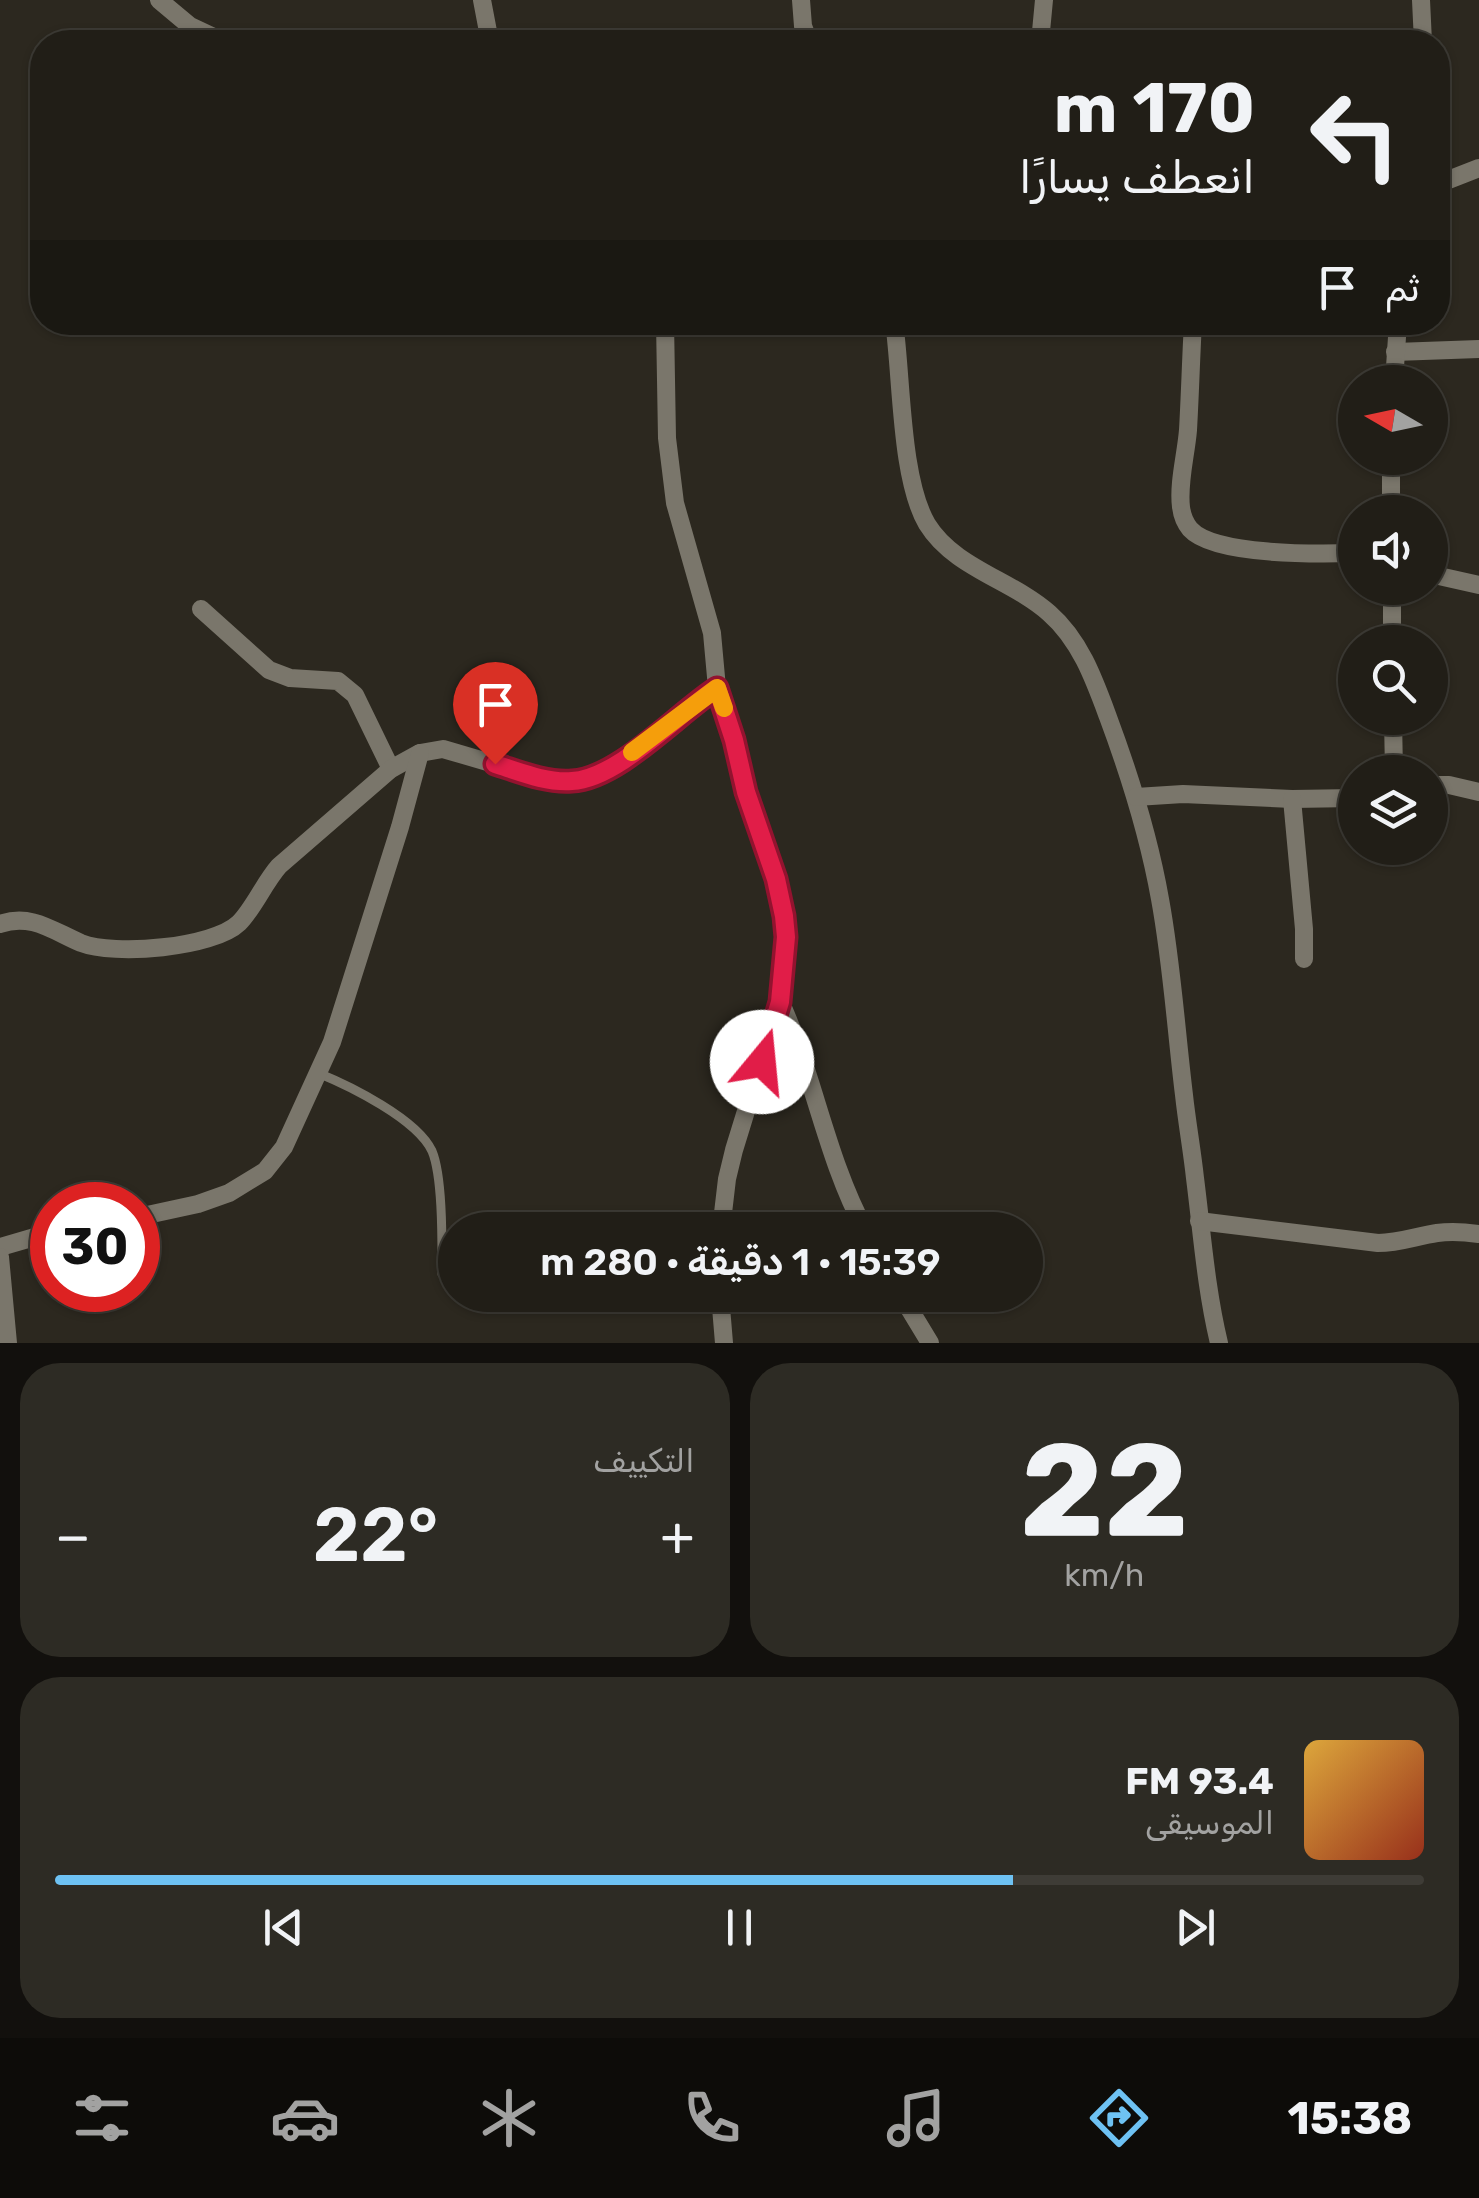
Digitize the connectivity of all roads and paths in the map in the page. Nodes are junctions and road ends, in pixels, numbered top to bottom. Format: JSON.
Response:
{"nodes":[{"id":1,"x":158,"y":0,"type":"edge"},
{"id":2,"x":482,"y":0,"type":"edge"},
{"id":3,"x":801,"y":0,"type":"edge"},
{"id":4,"x":1044,"y":0,"type":"edge"},
{"id":5,"x":1420,"y":0,"type":"edge"},
{"id":6,"x":198,"y":30,"type":"edge"},
{"id":7,"x":488,"y":30,"type":"edge"},
{"id":8,"x":804,"y":30,"type":"edge"},
{"id":9,"x":1041,"y":30,"type":"edge"},
{"id":10,"x":1422,"y":30,"type":"edge"},
{"id":11,"x":1479,"y":168,"type":"edge"},
{"id":12,"x":1450,"y":179,"type":"edge"},
{"id":13,"x":665,"y":335,"type":"edge"},
{"id":14,"x":895,"y":335,"type":"edge"},
{"id":15,"x":1192,"y":335,"type":"edge"},
{"id":16,"x":1397,"y":335,"type":"edge"},
{"id":17,"x":1479,"y":348,"type":"edge"},
{"id":18,"x":1396,"y":352,"type":"junction"},
{"id":19,"x":1395,"y":365,"type":"edge"},
{"id":20,"x":1338,"y":554,"type":"edge"},
{"id":21,"x":1448,"y":578,"type":"edge"},
{"id":22,"x":1479,"y":585,"type":"edge"},
{"id":23,"x":200,"y":610,"type":"dead end"},
{"id":24,"x":717,"y":688,"type":"junction"},
{"id":25,"x":420,"y":753,"type":"junction"},
{"id":26,"x":391,"y":769,"type":"junction"},
{"id":27,"x":1448,"y":785,"type":"edge"},
{"id":28,"x":1479,"y":792,"type":"edge"},
{"id":29,"x":1136,"y":796,"type":"junction"},
{"id":30,"x":1292,"y":798,"type":"junction"},
{"id":31,"x":1338,"y":798,"type":"edge"},
{"id":32,"x":0,"y":924,"type":"edge"},
{"id":33,"x":1304,"y":959,"type":"dead end"},
{"id":34,"x":780,"y":1002,"type":"junction"},
{"id":35,"x":318,"y":1073,"type":"junction"},
{"id":36,"x":439,"y":1212,"type":"edge"},
{"id":37,"x":722,"y":1212,"type":"edge"},
{"id":38,"x":857,"y":1212,"type":"edge"},
{"id":39,"x":160,"y":1213,"type":"edge"},
{"id":40,"x":1199,"y":1221,"type":"junction"},
{"id":41,"x":1479,"y":1234,"type":"edge"},
{"id":42,"x":30,"y":1238,"type":"edge"},
{"id":43,"x":0,"y":1247,"type":"edge"},
{"id":44,"x":0,"y":1257,"type":"edge"},
{"id":45,"x":721,"y":1312,"type":"edge"},
{"id":46,"x":911,"y":1312,"type":"edge"},
{"id":47,"x":8,"y":1343,"type":"edge"},
{"id":48,"x":724,"y":1343,"type":"edge"},
{"id":49,"x":930,"y":1343,"type":"edge"},
{"id":50,"x":1219,"y":1343,"type":"edge"}],
"edges":[{"from":1,"to":6,"type":"street"},
{"from":2,"to":7,"type":"street"},
{"from":3,"to":8,"type":"street"},
{"from":4,"to":9,"type":"street"},
{"from":5,"to":10,"type":"street"},
{"from":11,"to":12,"type":"street"},
{"from":13,"to":24,"type":"street"},
{"from":14,"to":29,"type":"street"},
{"from":15,"to":20,"type":"street"},
{"from":16,"to":18,"type":"street"},
{"from":17,"to":18,"type":"street"},
{"from":18,"to":19,"type":"street"},
{"from":21,"to":22,"type":"street"},
{"from":23,"to":26,"type":"street"},
{"from":24,"to":25,"type":"street"},
{"from":24,"to":34,"type":"street"},
{"from":25,"to":26,"type":"street"},
{"from":25,"to":35,"type":"street"},
{"from":26,"to":32,"type":"street"},
{"from":27,"to":28,"type":"street"},
{"from":29,"to":30,"type":"street"},
{"from":29,"to":40,"type":"street"},
{"from":30,"to":31,"type":"street"},
{"from":30,"to":33,"type":"street"},
{"from":34,"to":37,"type":"street"},
{"from":34,"to":38,"type":"street"},
{"from":35,"to":36,"type":"lane"},
{"from":35,"to":39,"type":"street"},
{"from":40,"to":41,"type":"street"},
{"from":40,"to":50,"type":"street"},
{"from":42,"to":43,"type":"street"},
{"from":44,"to":47,"type":"street"},
{"from":45,"to":48,"type":"street"},
{"from":46,"to":49,"type":"street"}]}
